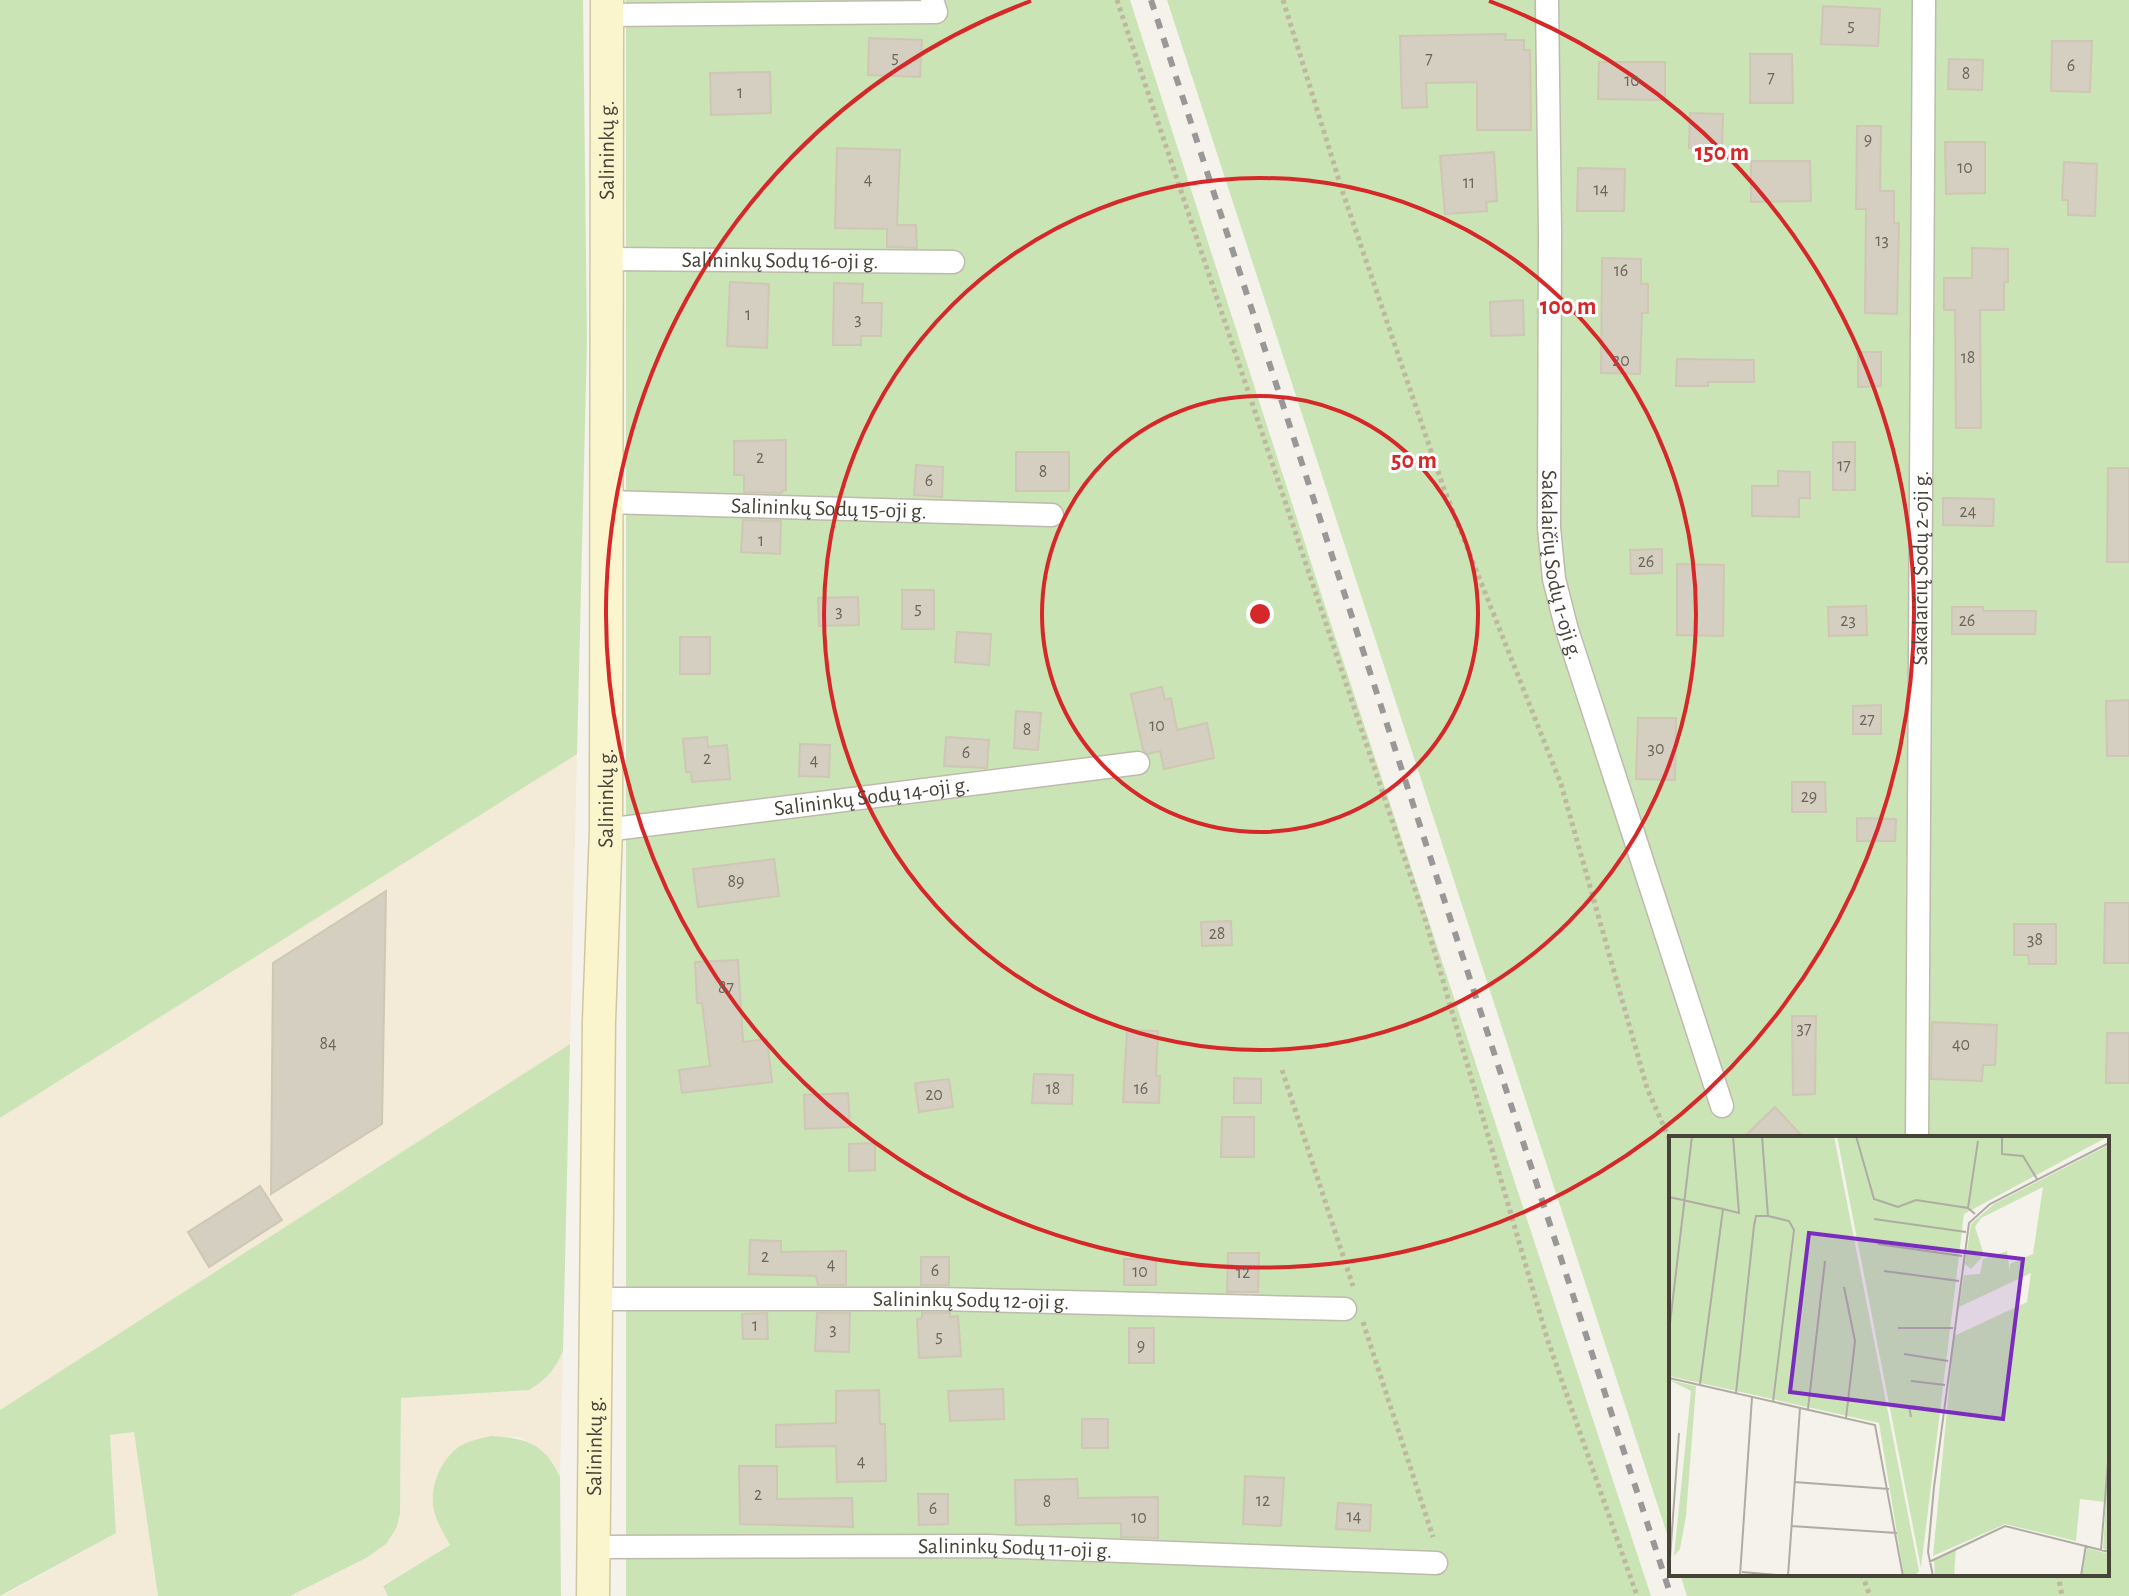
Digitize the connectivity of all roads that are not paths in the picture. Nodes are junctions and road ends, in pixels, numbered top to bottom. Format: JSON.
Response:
{"nodes":[{"id":1,"x":932,"y":0,"type":"edge"},
{"id":2,"x":1547,"y":0,"type":"edge"},
{"id":3,"x":1924,"y":0,"type":"edge"},
{"id":4,"x":607,"y":7,"type":"edge"},
{"id":5,"x":608,"y":259,"type":"junction"},
{"id":6,"x":953,"y":262,"type":"dead end"},
{"id":7,"x":607,"y":502,"type":"junction"},
{"id":8,"x":1052,"y":515,"type":"dead end"},
{"id":9,"x":1138,"y":763,"type":"dead end"},
{"id":10,"x":606,"y":830,"type":"junction"},
{"id":11,"x":1722,"y":1106,"type":"dead end"},
{"id":12,"x":1917,"y":1136,"type":"edge"},
{"id":13,"x":597,"y":1299,"type":"junction"},
{"id":14,"x":1345,"y":1309,"type":"dead end"},
{"id":15,"x":595,"y":1547,"type":"junction"},
{"id":16,"x":1436,"y":1563,"type":"dead end"},
{"id":17,"x":593,"y":1596,"type":"edge"}],
"edges":[{"from":1,"to":4,"type":"street"},
{"from":2,"to":11,"type":"street","name":"Sakalaičių Sodų 1-oji g."},
{"from":3,"to":12,"type":"street","name":"Sakalaičių Sodų 2-oji g."},
{"from":4,"to":5,"type":"main road","name":"Salininkų g."},
{"from":5,"to":6,"type":"street","name":"Salininkų Sodų 16-oji g."},
{"from":5,"to":7,"type":"main road","name":"Salininkų g."},
{"from":7,"to":8,"type":"street","name":"Salininkų Sodų 15-oji g."},
{"from":7,"to":10,"type":"main road","name":"Salininkų g."},
{"from":9,"to":10,"type":"street","name":"Salininkų Sodų 14-oji g."},
{"from":10,"to":13,"type":"main road","name":"Salininkų g."},
{"from":13,"to":14,"type":"street","name":"Salininkų Sodų 12-oji g."},
{"from":13,"to":15,"type":"main road","name":"Salininkų g."},
{"from":15,"to":16,"type":"street","name":"Salininkų Sodų 11-oji g."},
{"from":15,"to":17,"type":"main road","name":"Salininkų g."}]}
